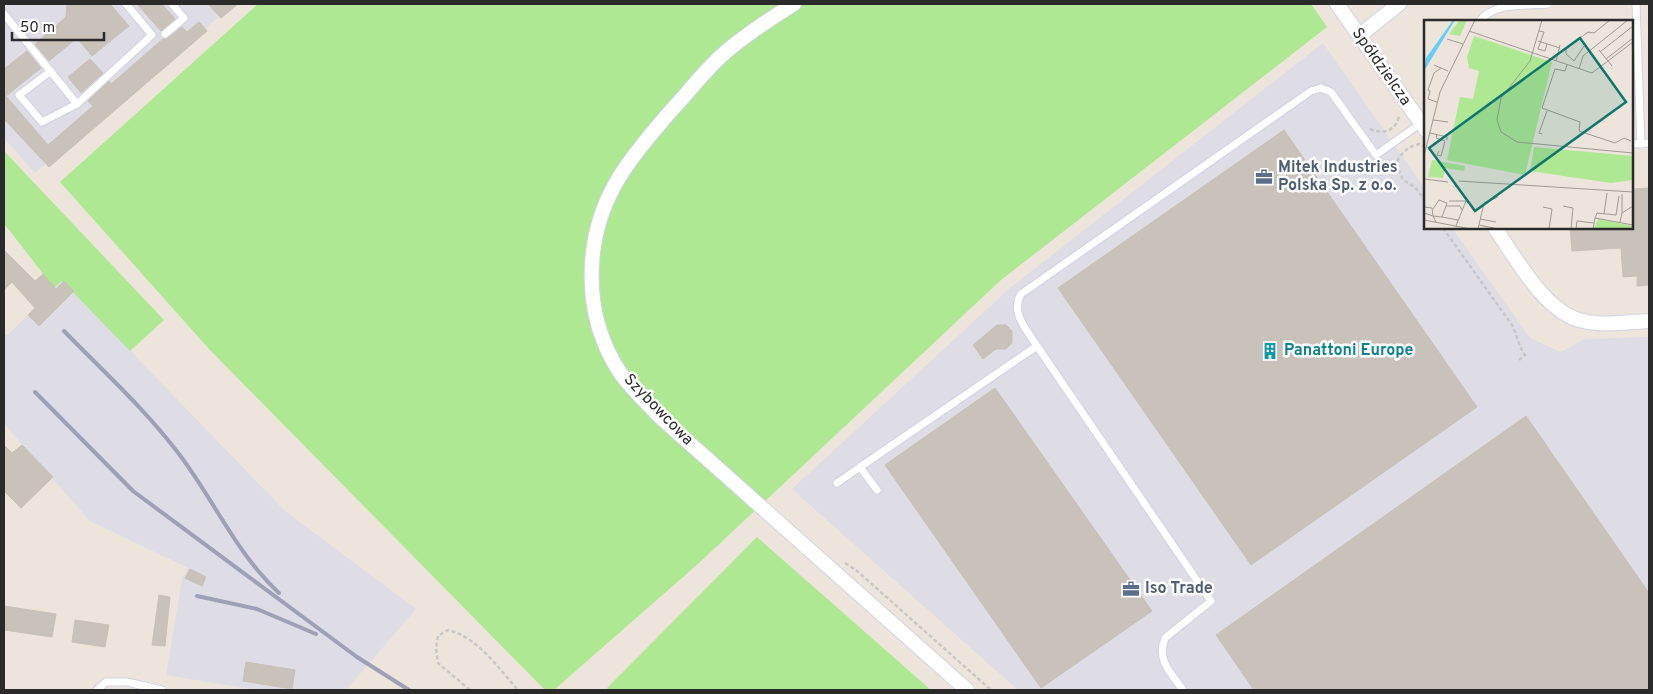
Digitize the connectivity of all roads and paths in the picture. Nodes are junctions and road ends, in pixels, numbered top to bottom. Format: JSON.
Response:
{"nodes":[{"id":1,"x":126,"y":4,"type":"edge"},
{"id":2,"x":172,"y":4,"type":"edge"},
{"id":3,"x":794,"y":4,"type":"edge"},
{"id":4,"x":1337,"y":4,"type":"edge"},
{"id":5,"x":1399,"y":4,"type":"edge"},
{"id":6,"x":1548,"y":4,"type":"edge"},
{"id":7,"x":1636,"y":4,"type":"edge"},
{"id":8,"x":4,"y":14,"type":"edge"},
{"id":9,"x":1481,"y":20,"type":"edge"},
{"id":10,"x":165,"y":34,"type":"dead end"},
{"id":11,"x":1360,"y":35,"type":"junction"},
{"id":12,"x":51,"y":70,"type":"junction"},
{"id":13,"x":1633,"y":79,"type":"edge"},
{"id":14,"x":1640,"y":79,"type":"junction"},
{"id":15,"x":77,"y":104,"type":"junction"},
{"id":16,"x":1400,"y":113,"type":"dead end"},
{"id":17,"x":1366,"y":126,"type":"dead end"},
{"id":18,"x":1423,"y":126,"type":"edge"},
{"id":19,"x":1649,"y":143,"type":"edge"},
{"id":20,"x":1633,"y":144,"type":"edge"},
{"id":21,"x":1640,"y":144,"type":"junction"},
{"id":22,"x":1424,"y":146,"type":"edge"},
{"id":23,"x":1424,"y":199,"type":"edge"},
{"id":24,"x":1444,"y":229,"type":"edge"},
{"id":25,"x":1496,"y":229,"type":"edge"},
{"id":26,"x":1649,"y":321,"type":"edge"},
{"id":27,"x":1037,"y":346,"type":"junction"},
{"id":28,"x":1519,"y":360,"type":"dead end"},
{"id":29,"x":860,"y":467,"type":"junction"},
{"id":30,"x":837,"y":483,"type":"dead end"},
{"id":31,"x":877,"y":490,"type":"dead end"},
{"id":32,"x":842,"y":561,"type":"dead end"},
{"id":33,"x":97,"y":690,"type":"edge"},
{"id":34,"x":162,"y":690,"type":"edge"},
{"id":35,"x":470,"y":690,"type":"edge"},
{"id":36,"x":518,"y":690,"type":"edge"},
{"id":37,"x":967,"y":690,"type":"edge"},
{"id":38,"x":991,"y":690,"type":"edge"},
{"id":39,"x":1183,"y":690,"type":"edge"}],
"edges":[{"from":1,"to":15,"type":"lane"},
{"from":2,"to":10,"type":"lane"},
{"from":3,"to":37,"type":"street","name":"Szybowcowa"},
{"from":4,"to":11,"type":"street","name":"Spółdzielcza"},
{"from":5,"to":11,"type":"street"},
{"from":6,"to":9,"type":"lane"},
{"from":7,"to":14,"type":"lane"},
{"from":8,"to":12,"type":"lane"},
{"from":11,"to":18,"type":"street","name":"Spółdzielcza"},
{"from":12,"to":15,"type":"lane"},
{"from":12,"to":15,"type":"lane"},
{"from":13,"to":14,"type":"lane"},
{"from":14,"to":21,"type":"lane"},
{"from":16,"to":17,"type":"path"},
{"from":18,"to":27,"type":"lane"},
{"from":19,"to":21,"type":"lane"},
{"from":20,"to":21,"type":"lane"},
{"from":22,"to":23,"type":"path"},
{"from":24,"to":28,"type":"path"},
{"from":25,"to":26,"type":"street"},
{"from":27,"to":29,"type":"lane"},
{"from":27,"to":39,"type":"lane"},
{"from":29,"to":30,"type":"lane"},
{"from":29,"to":31,"type":"lane"},
{"from":32,"to":38,"type":"path"},
{"from":33,"to":34,"type":"lane"},
{"from":35,"to":36,"type":"path"}]}
